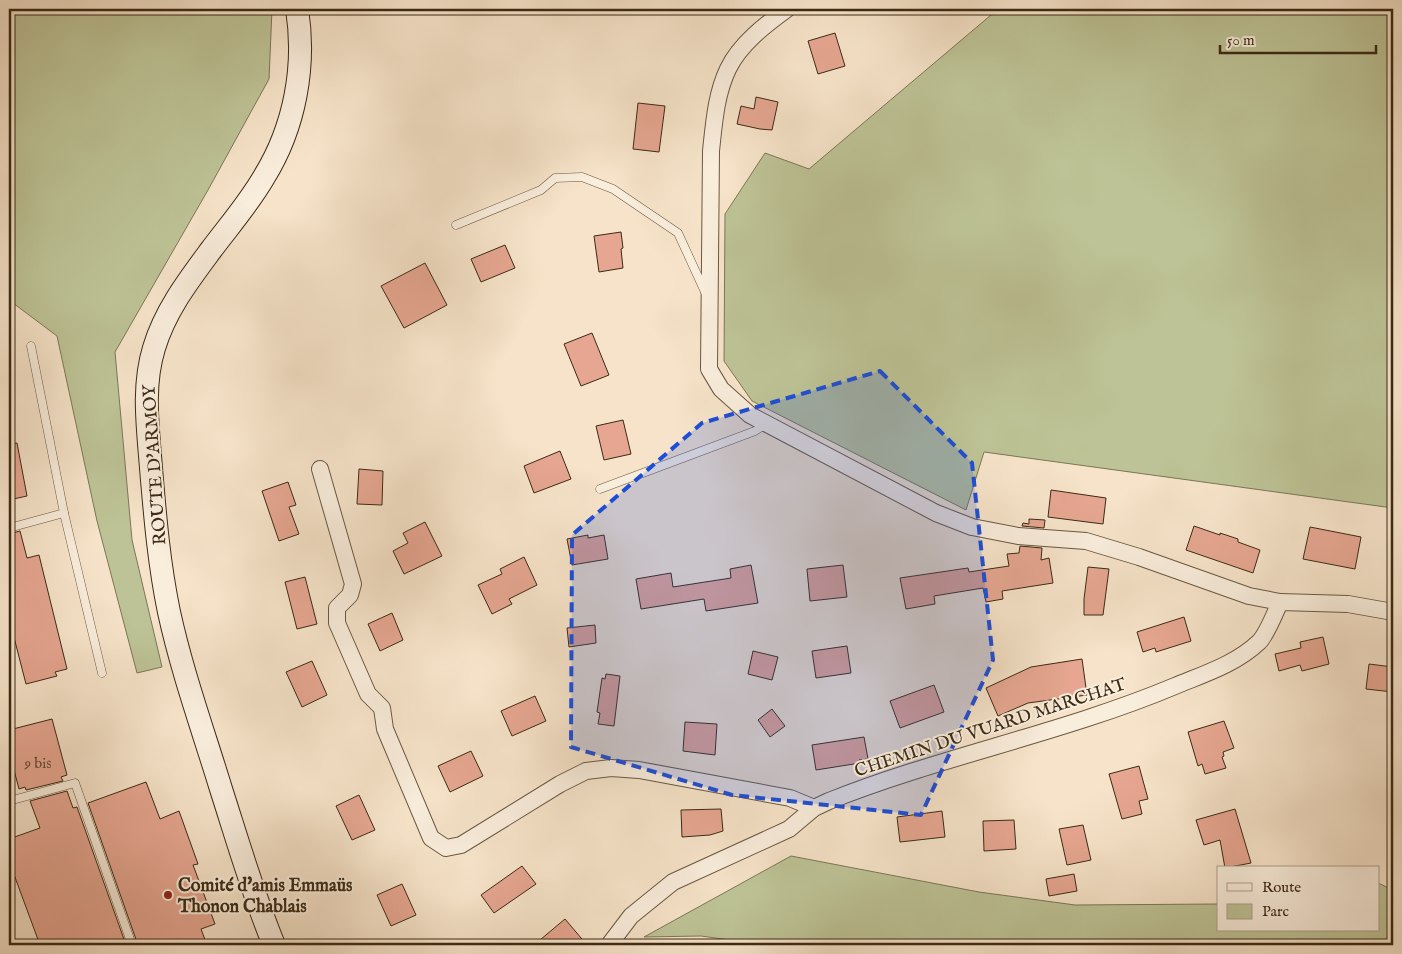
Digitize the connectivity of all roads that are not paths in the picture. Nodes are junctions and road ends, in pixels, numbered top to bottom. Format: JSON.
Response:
{"nodes":[{"id":1,"x":297,"y":9,"type":"edge"},
{"id":2,"x":787,"y":9,"type":"edge"},
{"id":3,"x":456,"y":225,"type":"dead end"},
{"id":4,"x":711,"y":305,"type":"junction"},
{"id":5,"x":31,"y":346,"type":"dead end"},
{"id":6,"x":768,"y":423,"type":"junction"},
{"id":7,"x":320,"y":468,"type":"dead end"},
{"id":8,"x":600,"y":489,"type":"dead end"},
{"id":9,"x":64,"y":514,"type":"junction"},
{"id":10,"x":9,"y":528,"type":"edge"},
{"id":11,"x":1280,"y":602,"type":"junction"},
{"id":12,"x":1393,"y":612,"type":"edge"},
{"id":13,"x":102,"y":673,"type":"dead end"},
{"id":14,"x":9,"y":801,"type":"edge"},
{"id":15,"x":814,"y":808,"type":"junction"},
{"id":16,"x":132,"y":945,"type":"edge"},
{"id":17,"x":274,"y":945,"type":"edge"},
{"id":18,"x":609,"y":945,"type":"edge"}],
"edges":[{"from":1,"to":17,"type":"main road","name":"ROUTE D'ARMOY"},
{"from":2,"to":4,"type":"street"},
{"from":3,"to":4,"type":"lane"},
{"from":4,"to":6,"type":"street"},
{"from":5,"to":9,"type":"lane"},
{"from":6,"to":8,"type":"lane"},
{"from":6,"to":11,"type":"street"},
{"from":7,"to":15,"type":"street"},
{"from":9,"to":10,"type":"lane"},
{"from":9,"to":13,"type":"lane"},
{"from":11,"to":12,"type":"street"},
{"from":11,"to":15,"type":"street","name":"CHEMIN DU VUARD MARCHAT"},
{"from":14,"to":16,"type":"lane"},
{"from":15,"to":18,"type":"street","name":"CHEMIN DU VUARD MARCHAT"}]}
